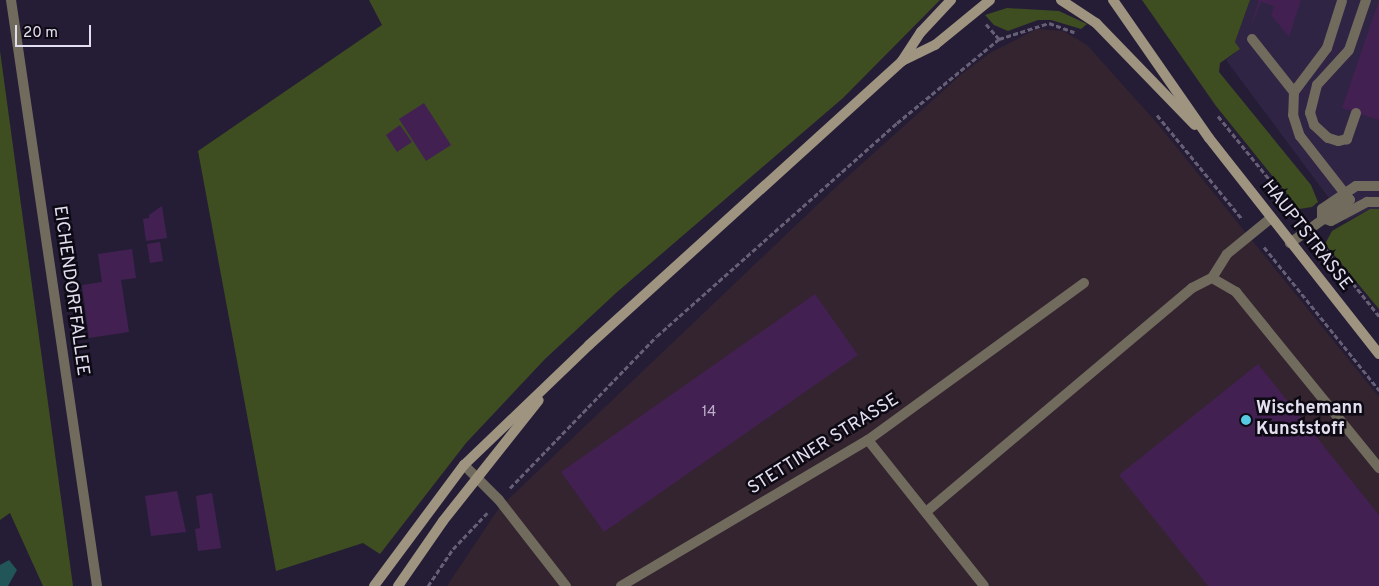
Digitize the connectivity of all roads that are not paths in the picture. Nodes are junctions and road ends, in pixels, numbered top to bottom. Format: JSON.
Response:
{"nodes":[{"id":1,"x":11,"y":0,"type":"edge"},
{"id":2,"x":951,"y":0,"type":"edge"},
{"id":3,"x":990,"y":0,"type":"edge"},
{"id":4,"x":1061,"y":0,"type":"edge"},
{"id":5,"x":1113,"y":0,"type":"edge"},
{"id":6,"x":1366,"y":0,"type":"edge"},
{"id":7,"x":1342,"y":1,"type":"edge"},
{"id":8,"x":1252,"y":39,"type":"dead end"},
{"id":9,"x":902,"y":61,"type":"junction"},
{"id":10,"x":1294,"y":92,"type":"junction"},
{"id":11,"x":1356,"y":113,"type":"dead end"},
{"id":12,"x":1209,"y":138,"type":"junction"},
{"id":13,"x":1379,"y":186,"type":"edge"},
{"id":14,"x":1345,"y":192,"type":"junction"},
{"id":15,"x":1379,"y":202,"type":"edge"},
{"id":16,"x":1271,"y":218,"type":"junction"},
{"id":17,"x":1322,"y":218,"type":"junction"},
{"id":18,"x":1290,"y":243,"type":"junction"},
{"id":19,"x":1212,"y":278,"type":"junction"},
{"id":20,"x":1084,"y":283,"type":"dead end"},
{"id":21,"x":1379,"y":354,"type":"edge"},
{"id":22,"x":552,"y":384,"type":"junction"},
{"id":23,"x":868,"y":440,"type":"junction"},
{"id":24,"x":464,"y":465,"type":"junction"},
{"id":25,"x":1379,"y":468,"type":"edge"},
{"id":26,"x":478,"y":478,"type":"junction"},
{"id":27,"x":926,"y":512,"type":"junction"},
{"id":28,"x":97,"y":586,"type":"edge"},
{"id":29,"x":374,"y":586,"type":"edge"},
{"id":30,"x":398,"y":586,"type":"edge"},
{"id":31,"x":566,"y":586,"type":"edge"},
{"id":32,"x":621,"y":586,"type":"edge"},
{"id":33,"x":984,"y":586,"type":"edge"}],
"edges":[{"from":1,"to":28,"type":"street","name":"EICHENDORFFALLEE"},
{"from":2,"to":9,"type":"street"},
{"from":3,"to":9,"type":"street"},
{"from":4,"to":12,"type":"street","name":"HAUPTSTRASSE"},
{"from":5,"to":12,"type":"street","name":"HAUPTSTRASSE"},
{"from":6,"to":11,"type":"street"},
{"from":7,"to":10,"type":"street"},
{"from":8,"to":10,"type":"street"},
{"from":9,"to":22,"type":"street"},
{"from":10,"to":14,"type":"street"},
{"from":12,"to":16,"type":"street","name":"HAUPTSTRASSE"},
{"from":13,"to":14,"type":"street"},
{"from":14,"to":17,"type":"street"},
{"from":15,"to":17,"type":"street"},
{"from":16,"to":18,"type":"street","name":"HAUPTSTRASSE"},
{"from":16,"to":19,"type":"street"},
{"from":17,"to":18,"type":"street"},
{"from":18,"to":21,"type":"street","name":"HAUPTSTRASSE"},
{"from":19,"to":25,"type":"street"},
{"from":19,"to":27,"type":"street"},
{"from":20,"to":23,"type":"street","name":"STETTINER STRASSE"},
{"from":22,"to":24,"type":"street"},
{"from":22,"to":26,"type":"street"},
{"from":23,"to":27,"type":"street"},
{"from":23,"to":32,"type":"street","name":"STETTINER STRASSE"},
{"from":24,"to":26,"type":"street"},
{"from":24,"to":29,"type":"street"},
{"from":26,"to":30,"type":"street"},
{"from":26,"to":31,"type":"street"},
{"from":27,"to":33,"type":"street"}]}
